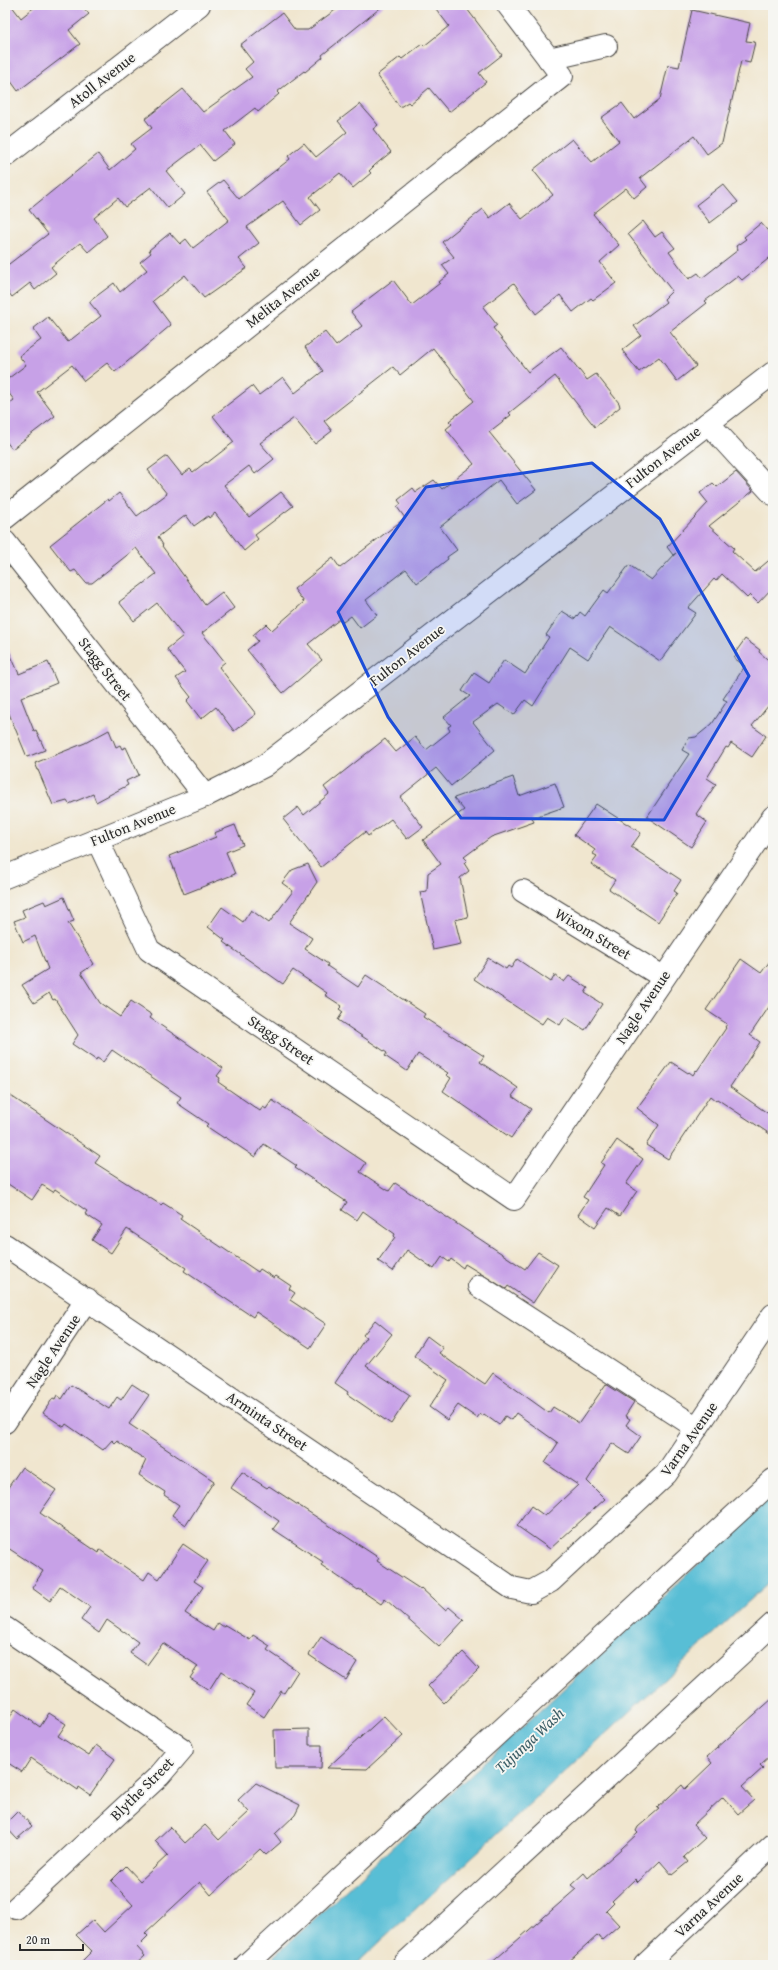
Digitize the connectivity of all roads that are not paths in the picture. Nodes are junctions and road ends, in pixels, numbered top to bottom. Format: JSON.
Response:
{"nodes":[{"id":1,"x":199,"y":5,"type":"edge"},
{"id":2,"x":508,"y":5,"type":"edge"},
{"id":3,"x":606,"y":46,"type":"dead end"},
{"id":4,"x":555,"y":67,"type":"junction"},
{"id":5,"x":5,"y":156,"type":"edge"},
{"id":6,"x":773,"y":373,"type":"edge"},
{"id":7,"x":708,"y":423,"type":"junction"},
{"id":8,"x":773,"y":494,"type":"edge"},
{"id":9,"x":5,"y":518,"type":"edge"},
{"id":10,"x":5,"y":542,"type":"edge"},
{"id":11,"x":205,"y":796,"type":"junction"},
{"id":12,"x":773,"y":817,"type":"edge"},
{"id":13,"x":97,"y":839,"type":"junction"},
{"id":14,"x":5,"y":877,"type":"edge"},
{"id":15,"x":523,"y":892,"type":"dead end"},
{"id":16,"x":663,"y":977,"type":"junction"},
{"id":17,"x":514,"y":1199,"type":"joint"},
{"id":18,"x":5,"y":1245,"type":"edge"},
{"id":19,"x":479,"y":1286,"type":"dead end"},
{"id":20,"x":87,"y":1299,"type":"junction"},
{"id":21,"x":773,"y":1315,"type":"edge"},
{"id":22,"x":5,"y":1422,"type":"edge"},
{"id":23,"x":697,"y":1428,"type":"junction"},
{"id":24,"x":773,"y":1480,"type":"edge"},
{"id":25,"x":531,"y":1592,"type":"joint"},
{"id":26,"x":773,"y":1624,"type":"edge"},
{"id":27,"x":5,"y":1628,"type":"edge"},
{"id":28,"x":773,"y":1845,"type":"edge"},
{"id":29,"x":16,"y":1908,"type":"dead end"},
{"id":30,"x":246,"y":1965,"type":"edge"},
{"id":31,"x":402,"y":1965,"type":"edge"},
{"id":32,"x":645,"y":1965,"type":"edge"}],
"edges":[{"from":1,"to":5,"type":"street","name":"Atoll Avenue"},
{"from":2,"to":4,"type":"street"},
{"from":3,"to":4,"type":"street"},
{"from":4,"to":9,"type":"street","name":"Melita Avenue"},
{"from":6,"to":7,"type":"street","name":"Fulton Avenue"},
{"from":7,"to":8,"type":"street"},
{"from":7,"to":11,"type":"street","name":"Fulton Avenue"},
{"from":10,"to":11,"type":"street","name":"Stagg Street"},
{"from":11,"to":13,"type":"street","name":"Fulton Avenue"},
{"from":12,"to":16,"type":"street","name":"Nagle Avenue"},
{"from":13,"to":14,"type":"street","name":"Fulton Avenue"},
{"from":13,"to":17,"type":"street","name":"Stagg Street"},
{"from":15,"to":16,"type":"street","name":"Wixom Street"},
{"from":16,"to":17,"type":"street","name":"Nagle Avenue"},
{"from":18,"to":20,"type":"street","name":"Arminta Street"},
{"from":19,"to":23,"type":"street"},
{"from":20,"to":22,"type":"street","name":"Nagle Avenue"},
{"from":20,"to":25,"type":"street","name":"Arminta Street"},
{"from":21,"to":23,"type":"street","name":"Varna Avenue"},
{"from":23,"to":25,"type":"street","name":"Varna Avenue"},
{"from":24,"to":30,"type":"street"},
{"from":26,"to":31,"type":"street"},
{"from":27,"to":29,"type":"street","name":"Blythe Street"},
{"from":28,"to":32,"type":"street","name":"Varna Avenue"}]}
